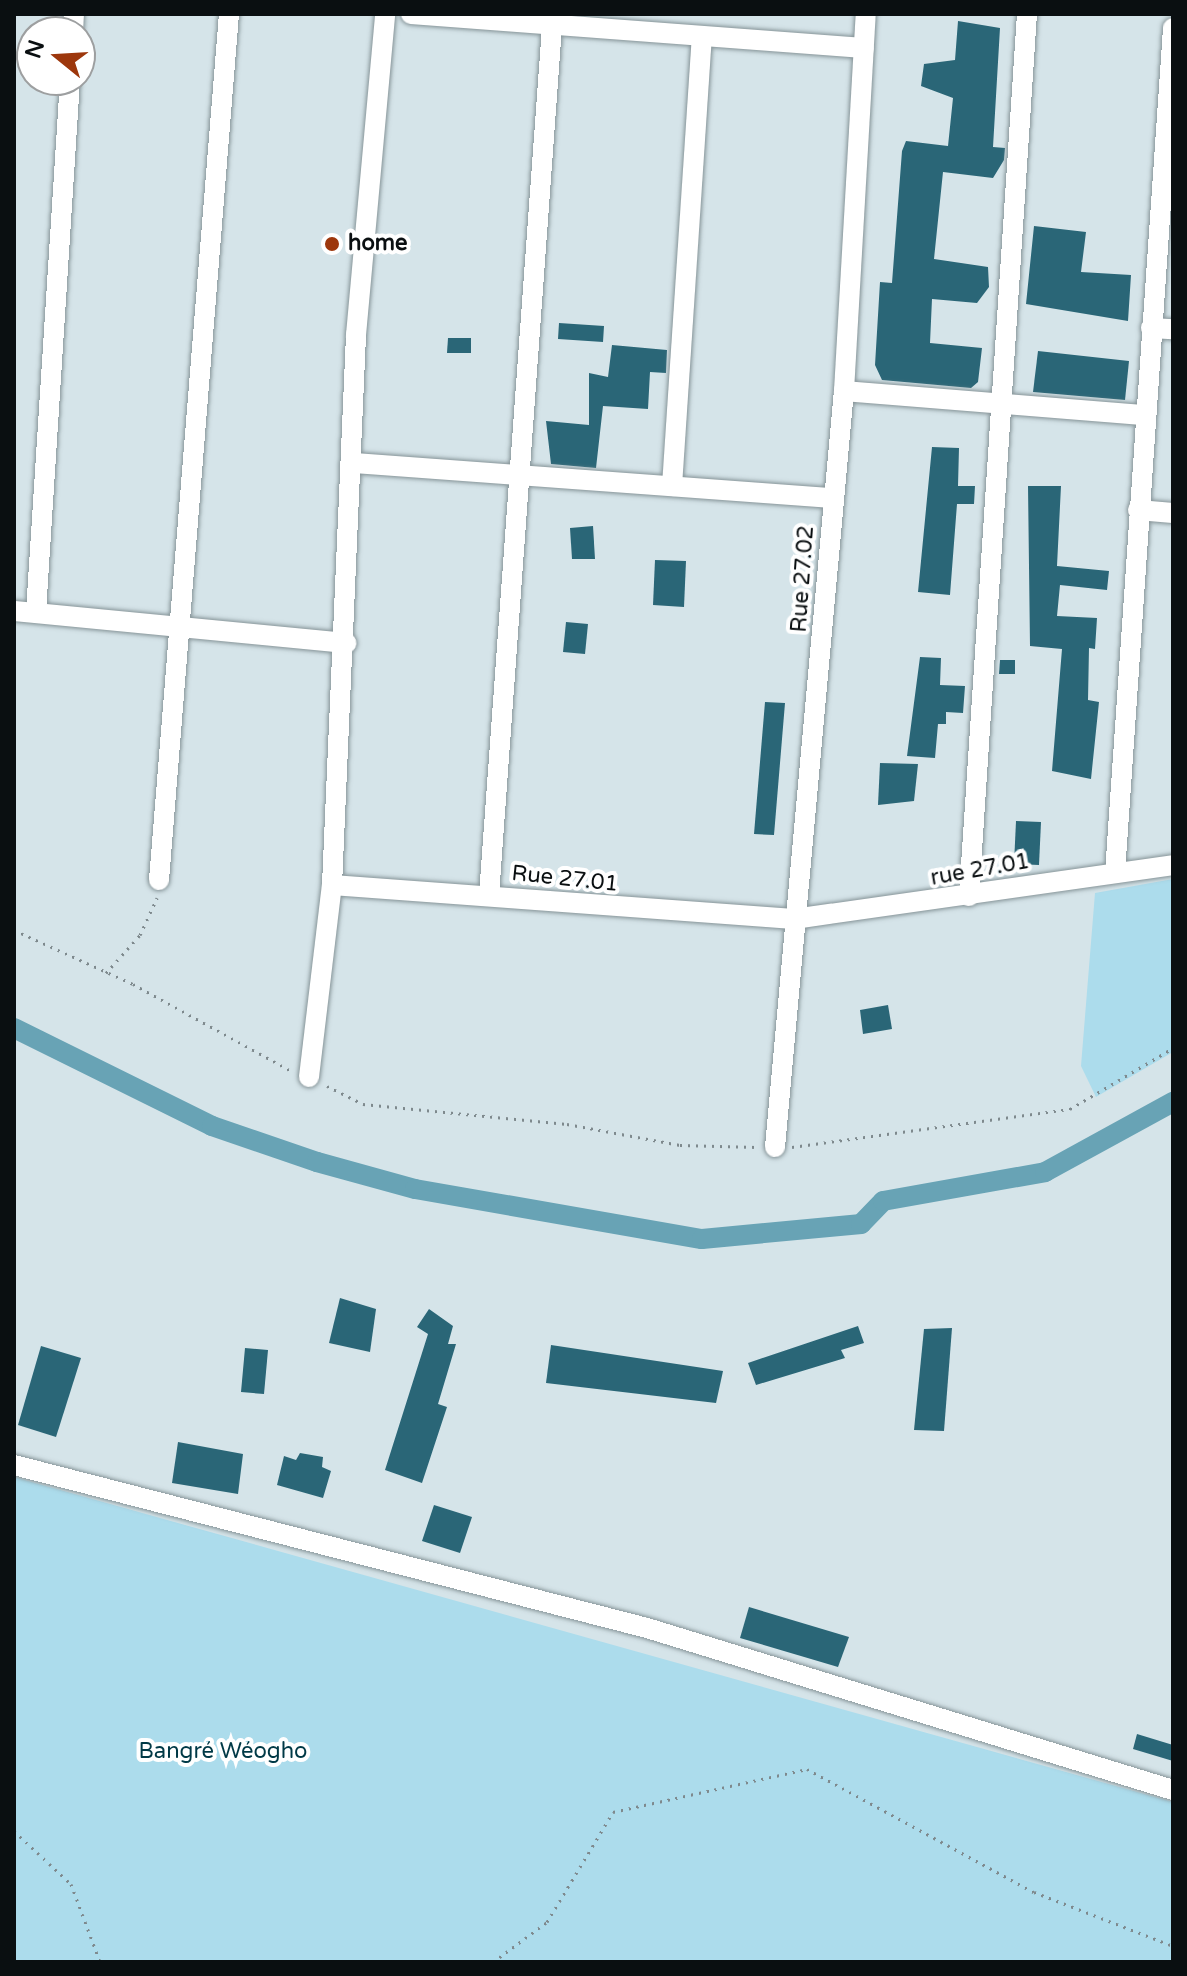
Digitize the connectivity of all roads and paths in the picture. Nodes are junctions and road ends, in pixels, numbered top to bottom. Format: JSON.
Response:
{"nodes":[{"id":1,"x":229,"y":14,"type":"edge"},
{"id":2,"x":385,"y":14,"type":"edge"},
{"id":3,"x":411,"y":14,"type":"edge"},
{"id":4,"x":866,"y":14,"type":"edge"},
{"id":5,"x":1027,"y":14,"type":"edge"},
{"id":6,"x":552,"y":26,"type":"junction"},
{"id":7,"x":1173,"y":28,"type":"edge"},
{"id":8,"x":702,"y":37,"type":"junction"},
{"id":9,"x":864,"y":48,"type":"junction"},
{"id":10,"x":69,"y":96,"type":"edge"},
{"id":11,"x":1151,"y":328,"type":"junction"},
{"id":12,"x":1173,"y":329,"type":"edge"},
{"id":13,"x":844,"y":391,"type":"junction"},
{"id":14,"x":999,"y":404,"type":"junction"},
{"id":15,"x":1145,"y":415,"type":"junction"},
{"id":16,"x":354,"y":463,"type":"junction"},
{"id":17,"x":523,"y":475,"type":"junction"},
{"id":18,"x":672,"y":486,"type":"junction"},
{"id":19,"x":833,"y":498,"type":"junction"},
{"id":20,"x":1138,"y":510,"type":"junction"},
{"id":21,"x":1173,"y":513,"type":"edge"},
{"id":22,"x":14,"y":611,"type":"edge"},
{"id":23,"x":36,"y":612,"type":"junction"},
{"id":24,"x":185,"y":627,"type":"junction"},
{"id":25,"x":346,"y":643,"type":"junction"},
{"id":26,"x":1173,"y":865,"type":"edge"},
{"id":27,"x":1115,"y":873,"type":"junction"},
{"id":28,"x":159,"y":880,"type":"joint"},
{"id":29,"x":332,"y":885,"type":"junction"},
{"id":30,"x":489,"y":895,"type":"junction"},
{"id":31,"x":969,"y":896,"type":"junction"},
{"id":32,"x":794,"y":919,"type":"junction"},
{"id":33,"x":14,"y":930,"type":"edge"},
{"id":34,"x":106,"y":973,"type":"junction"},
{"id":35,"x":1173,"y":1048,"type":"edge"},
{"id":36,"x":309,"y":1077,"type":"junction"},
{"id":37,"x":775,"y":1147,"type":"junction"},
{"id":38,"x":14,"y":1465,"type":"edge"},
{"id":39,"x":1173,"y":1790,"type":"edge"},
{"id":40,"x":14,"y":1831,"type":"edge"},
{"id":41,"x":1173,"y":1946,"type":"edge"},
{"id":42,"x":100,"y":1962,"type":"edge"},
{"id":43,"x":493,"y":1962,"type":"edge"}],
"edges":[{"from":1,"to":24,"type":"street"},
{"from":2,"to":16,"type":"street"},
{"from":3,"to":6,"type":"street"},
{"from":4,"to":9,"type":"street","name":"Rue 27.02"},
{"from":5,"to":14,"type":"street"},
{"from":6,"to":8,"type":"street"},
{"from":6,"to":17,"type":"street"},
{"from":7,"to":11,"type":"street"},
{"from":8,"to":9,"type":"street"},
{"from":8,"to":18,"type":"street"},
{"from":9,"to":13,"type":"street","name":"Rue 27.02"},
{"from":10,"to":23,"type":"street"},
{"from":11,"to":12,"type":"street"},
{"from":11,"to":15,"type":"street"},
{"from":13,"to":14,"type":"street"},
{"from":13,"to":19,"type":"street","name":"Rue 27.02"},
{"from":14,"to":15,"type":"street"},
{"from":14,"to":31,"type":"street"},
{"from":15,"to":20,"type":"street"},
{"from":16,"to":17,"type":"street"},
{"from":16,"to":25,"type":"street"},
{"from":17,"to":18,"type":"street"},
{"from":17,"to":30,"type":"street"},
{"from":18,"to":19,"type":"street"},
{"from":19,"to":32,"type":"street","name":"Rue 27.02"},
{"from":20,"to":21,"type":"street"},
{"from":20,"to":27,"type":"street"},
{"from":22,"to":23,"type":"street"},
{"from":23,"to":24,"type":"street"},
{"from":24,"to":25,"type":"street"},
{"from":24,"to":28,"type":"street"},
{"from":25,"to":29,"type":"street"},
{"from":26,"to":27,"type":"street","name":"rue 27.01"},
{"from":27,"to":31,"type":"street","name":"rue 27.01"},
{"from":28,"to":34,"type":"path"},
{"from":29,"to":30,"type":"street","name":"Rue 27.01"},
{"from":29,"to":36,"type":"street"},
{"from":30,"to":32,"type":"street","name":"Rue 27.01"},
{"from":31,"to":32,"type":"street","name":"rue 27.01"},
{"from":32,"to":37,"type":"street","name":"Rue 27.02"},
{"from":33,"to":34,"type":"path"},
{"from":34,"to":36,"type":"path"},
{"from":35,"to":37,"type":"path"},
{"from":36,"to":37,"type":"path"},
{"from":38,"to":39,"type":"street"},
{"from":40,"to":42,"type":"path"},
{"from":41,"to":43,"type":"path"}]}
